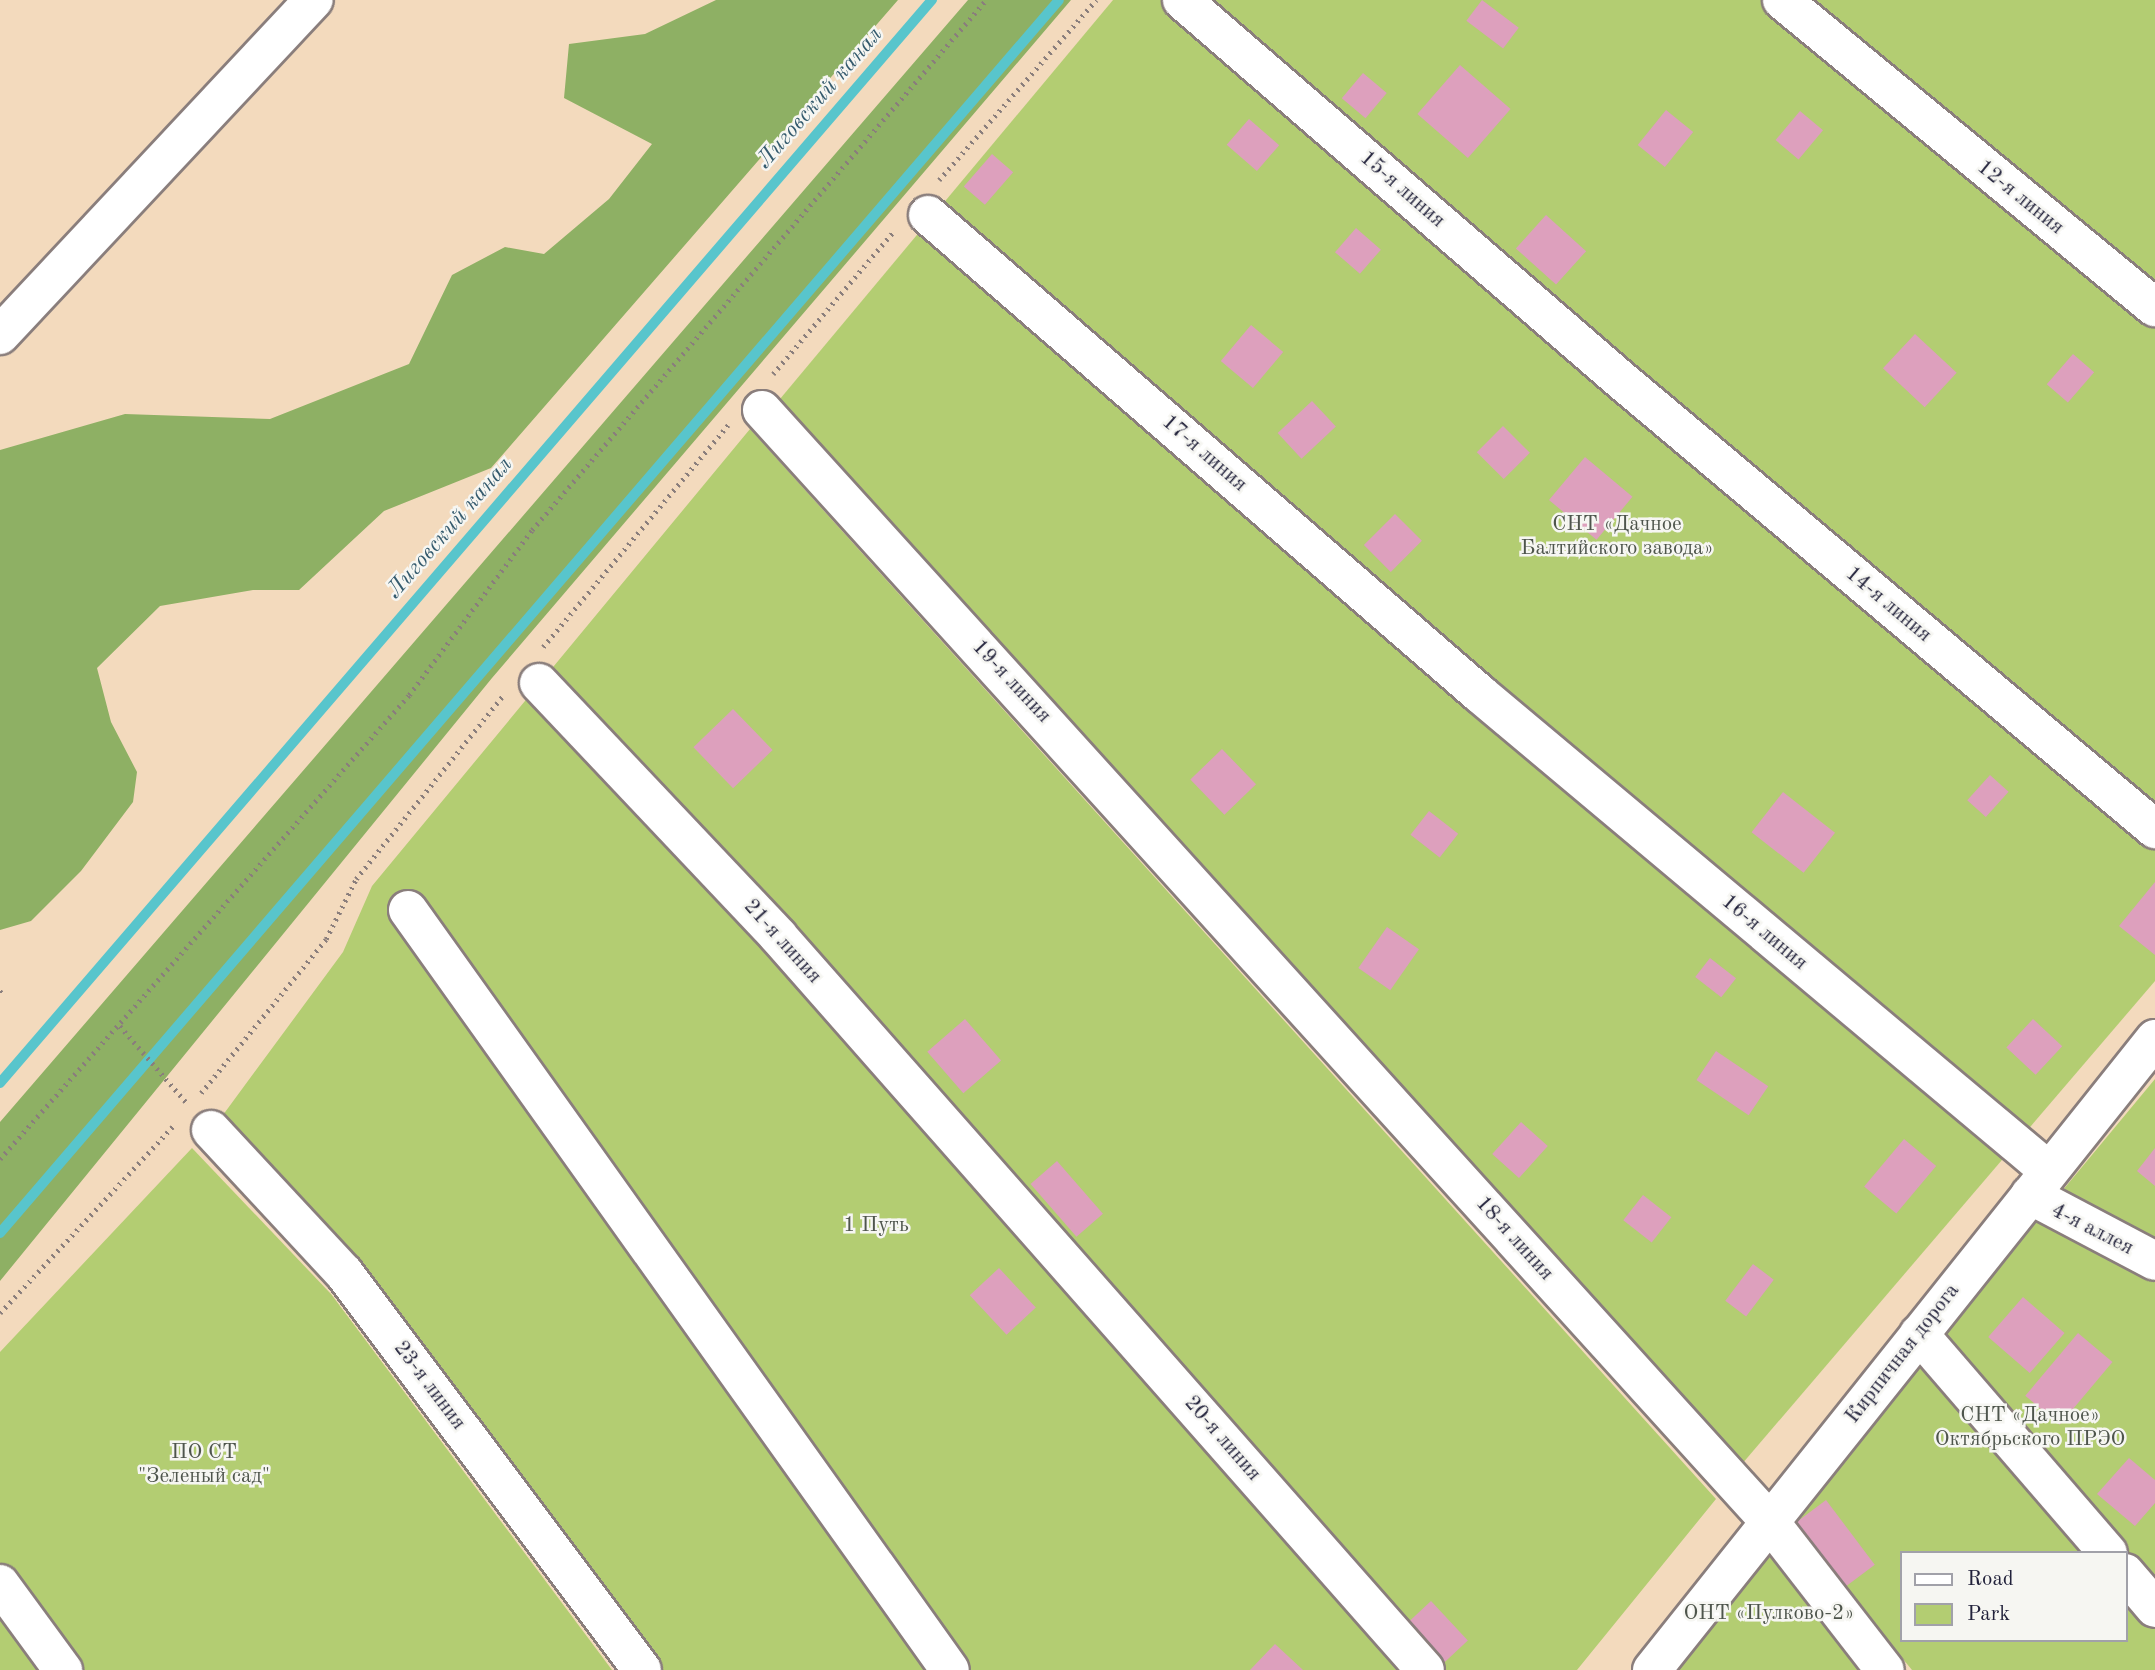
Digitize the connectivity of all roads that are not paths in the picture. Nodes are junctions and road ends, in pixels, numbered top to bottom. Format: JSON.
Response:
{"nodes":[{"id":1,"x":314,"y":0,"type":"edge"},
{"id":2,"x":1182,"y":0,"type":"edge"},
{"id":3,"x":1782,"y":0,"type":"edge"},
{"id":4,"x":928,"y":215,"type":"dead end"},
{"id":5,"x":2155,"y":307,"type":"edge"},
{"id":6,"x":0,"y":335,"type":"edge"},
{"id":7,"x":1621,"y":380,"type":"joint"},
{"id":8,"x":762,"y":410,"type":"dead end"},
{"id":9,"x":539,"y":683,"type":"dead end"},
{"id":10,"x":1480,"y":694,"type":"joint"},
{"id":11,"x":2155,"y":829,"type":"edge"},
{"id":12,"x":408,"y":910,"type":"dead end"},
{"id":13,"x":1260,"y":953,"type":"joint"},
{"id":14,"x":2155,"y":1039,"type":"edge"},
{"id":15,"x":211,"y":1130,"type":"dead end"},
{"id":16,"x":2040,"y":1183,"type":"junction"},
{"id":17,"x":1018,"y":1207,"type":"joint"},
{"id":18,"x":2155,"y":1261,"type":"edge"},
{"id":19,"x":1919,"y":1334,"type":"junction"},
{"id":20,"x":1770,"y":1522,"type":"junction"},
{"id":21,"x":2106,"y":1551,"type":"edge"},
{"id":22,"x":2127,"y":1575,"type":"edge"},
{"id":23,"x":0,"y":1584,"type":"edge"},
{"id":24,"x":2155,"y":1608,"type":"edge"},
{"id":25,"x":636,"y":1662,"type":"edge"},
{"id":26,"x":63,"y":1670,"type":"edge"},
{"id":27,"x":950,"y":1670,"type":"edge"},
{"id":28,"x":1425,"y":1670,"type":"edge"},
{"id":29,"x":1652,"y":1670,"type":"edge"},
{"id":30,"x":1885,"y":1670,"type":"edge"}],
"edges":[{"from":1,"to":6,"type":"street"},
{"from":2,"to":7,"type":"street","name":"15-я линия"},
{"from":3,"to":5,"type":"street","name":"12-я линия"},
{"from":4,"to":10,"type":"street","name":"17-я линия"},
{"from":7,"to":11,"type":"street","name":"14-я линия"},
{"from":8,"to":13,"type":"street","name":"19-я линия"},
{"from":9,"to":17,"type":"street","name":"21-я линия"},
{"from":10,"to":16,"type":"street","name":"16-я линия"},
{"from":12,"to":27,"type":"street"},
{"from":13,"to":20,"type":"street","name":"18-я линия"},
{"from":14,"to":16,"type":"street","name":"Кирпичная дорога"},
{"from":15,"to":25,"type":"street","name":"23-я линия"},
{"from":16,"to":18,"type":"street","name":"4-я аллея"},
{"from":16,"to":19,"type":"street","name":"Кирпичная дорога"},
{"from":17,"to":28,"type":"street","name":"20-я линия"},
{"from":19,"to":20,"type":"street","name":"Кирпичная дорога"},
{"from":19,"to":21,"type":"street"},
{"from":20,"to":29,"type":"street","name":"Кирпичная дорога"},
{"from":20,"to":30,"type":"street","name":"18-я линия"},
{"from":22,"to":24,"type":"street"},
{"from":23,"to":26,"type":"street"}]}
